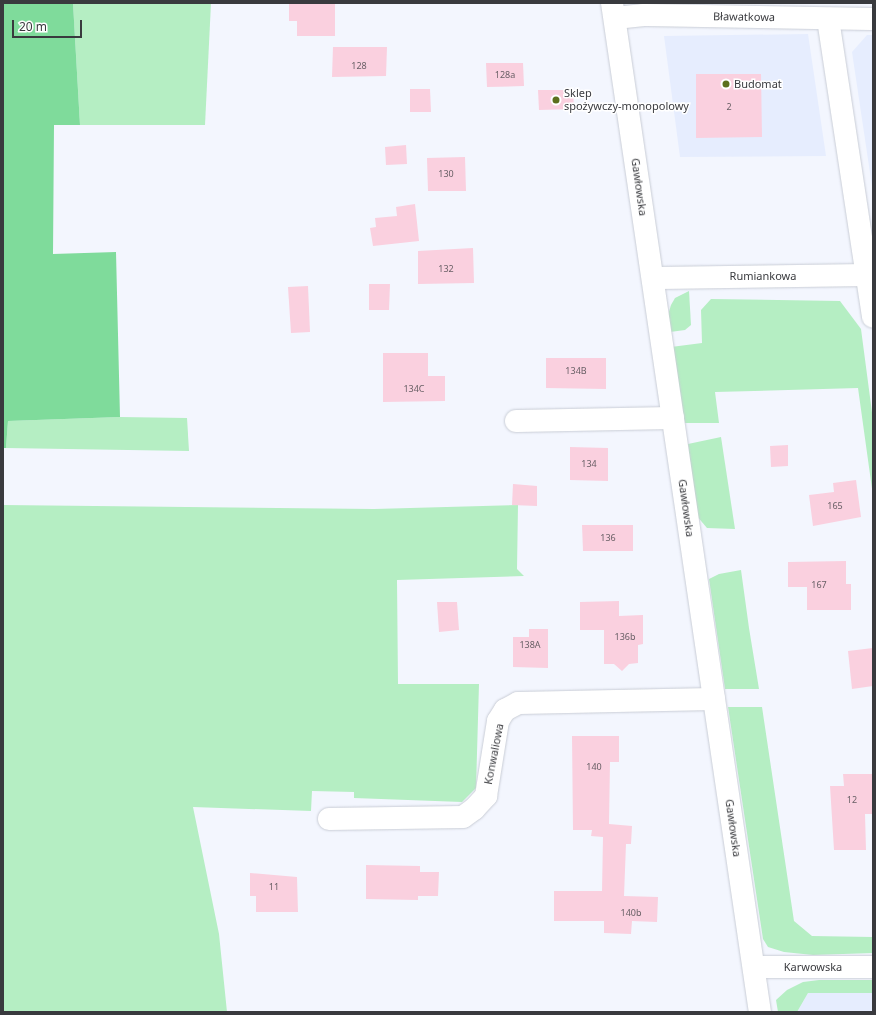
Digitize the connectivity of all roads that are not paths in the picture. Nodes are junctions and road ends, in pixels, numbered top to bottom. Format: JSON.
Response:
{"nodes":[{"id":1,"x":614,"y":11,"type":"edge"},
{"id":2,"x":828,"y":19,"type":"junction"},
{"id":3,"x":873,"y":19,"type":"edge"},
{"id":4,"x":870,"y":276,"type":"edge"},
{"id":5,"x":653,"y":278,"type":"junction"},
{"id":6,"x":873,"y":317,"type":"edge"},
{"id":7,"x":673,"y":418,"type":"junction"},
{"id":8,"x":516,"y":421,"type":"dead end"},
{"id":9,"x":714,"y":699,"type":"junction"},
{"id":10,"x":329,"y":819,"type":"dead end"},
{"id":11,"x":754,"y":967,"type":"junction"},
{"id":12,"x":873,"y":967,"type":"edge"},
{"id":13,"x":760,"y":1012,"type":"edge"}],
"edges":[{"from":1,"to":2,"type":"street","name":"Bławatkowa"},
{"from":1,"to":5,"type":"street","name":"Gawłowska"},
{"from":2,"to":3,"type":"street","name":"Bławatkowa"},
{"from":2,"to":4,"type":"street"},
{"from":4,"to":5,"type":"street","name":"Rumiankowa"},
{"from":4,"to":6,"type":"street"},
{"from":5,"to":7,"type":"street","name":"Gawłowska"},
{"from":7,"to":8,"type":"street"},
{"from":7,"to":9,"type":"street","name":"Gawłowska"},
{"from":9,"to":10,"type":"street","name":"Konwaliowa"},
{"from":9,"to":11,"type":"street","name":"Gawłowska"},
{"from":11,"to":12,"type":"street","name":"Karwowska"},
{"from":11,"to":13,"type":"street","name":"Gawłowska"}]}
